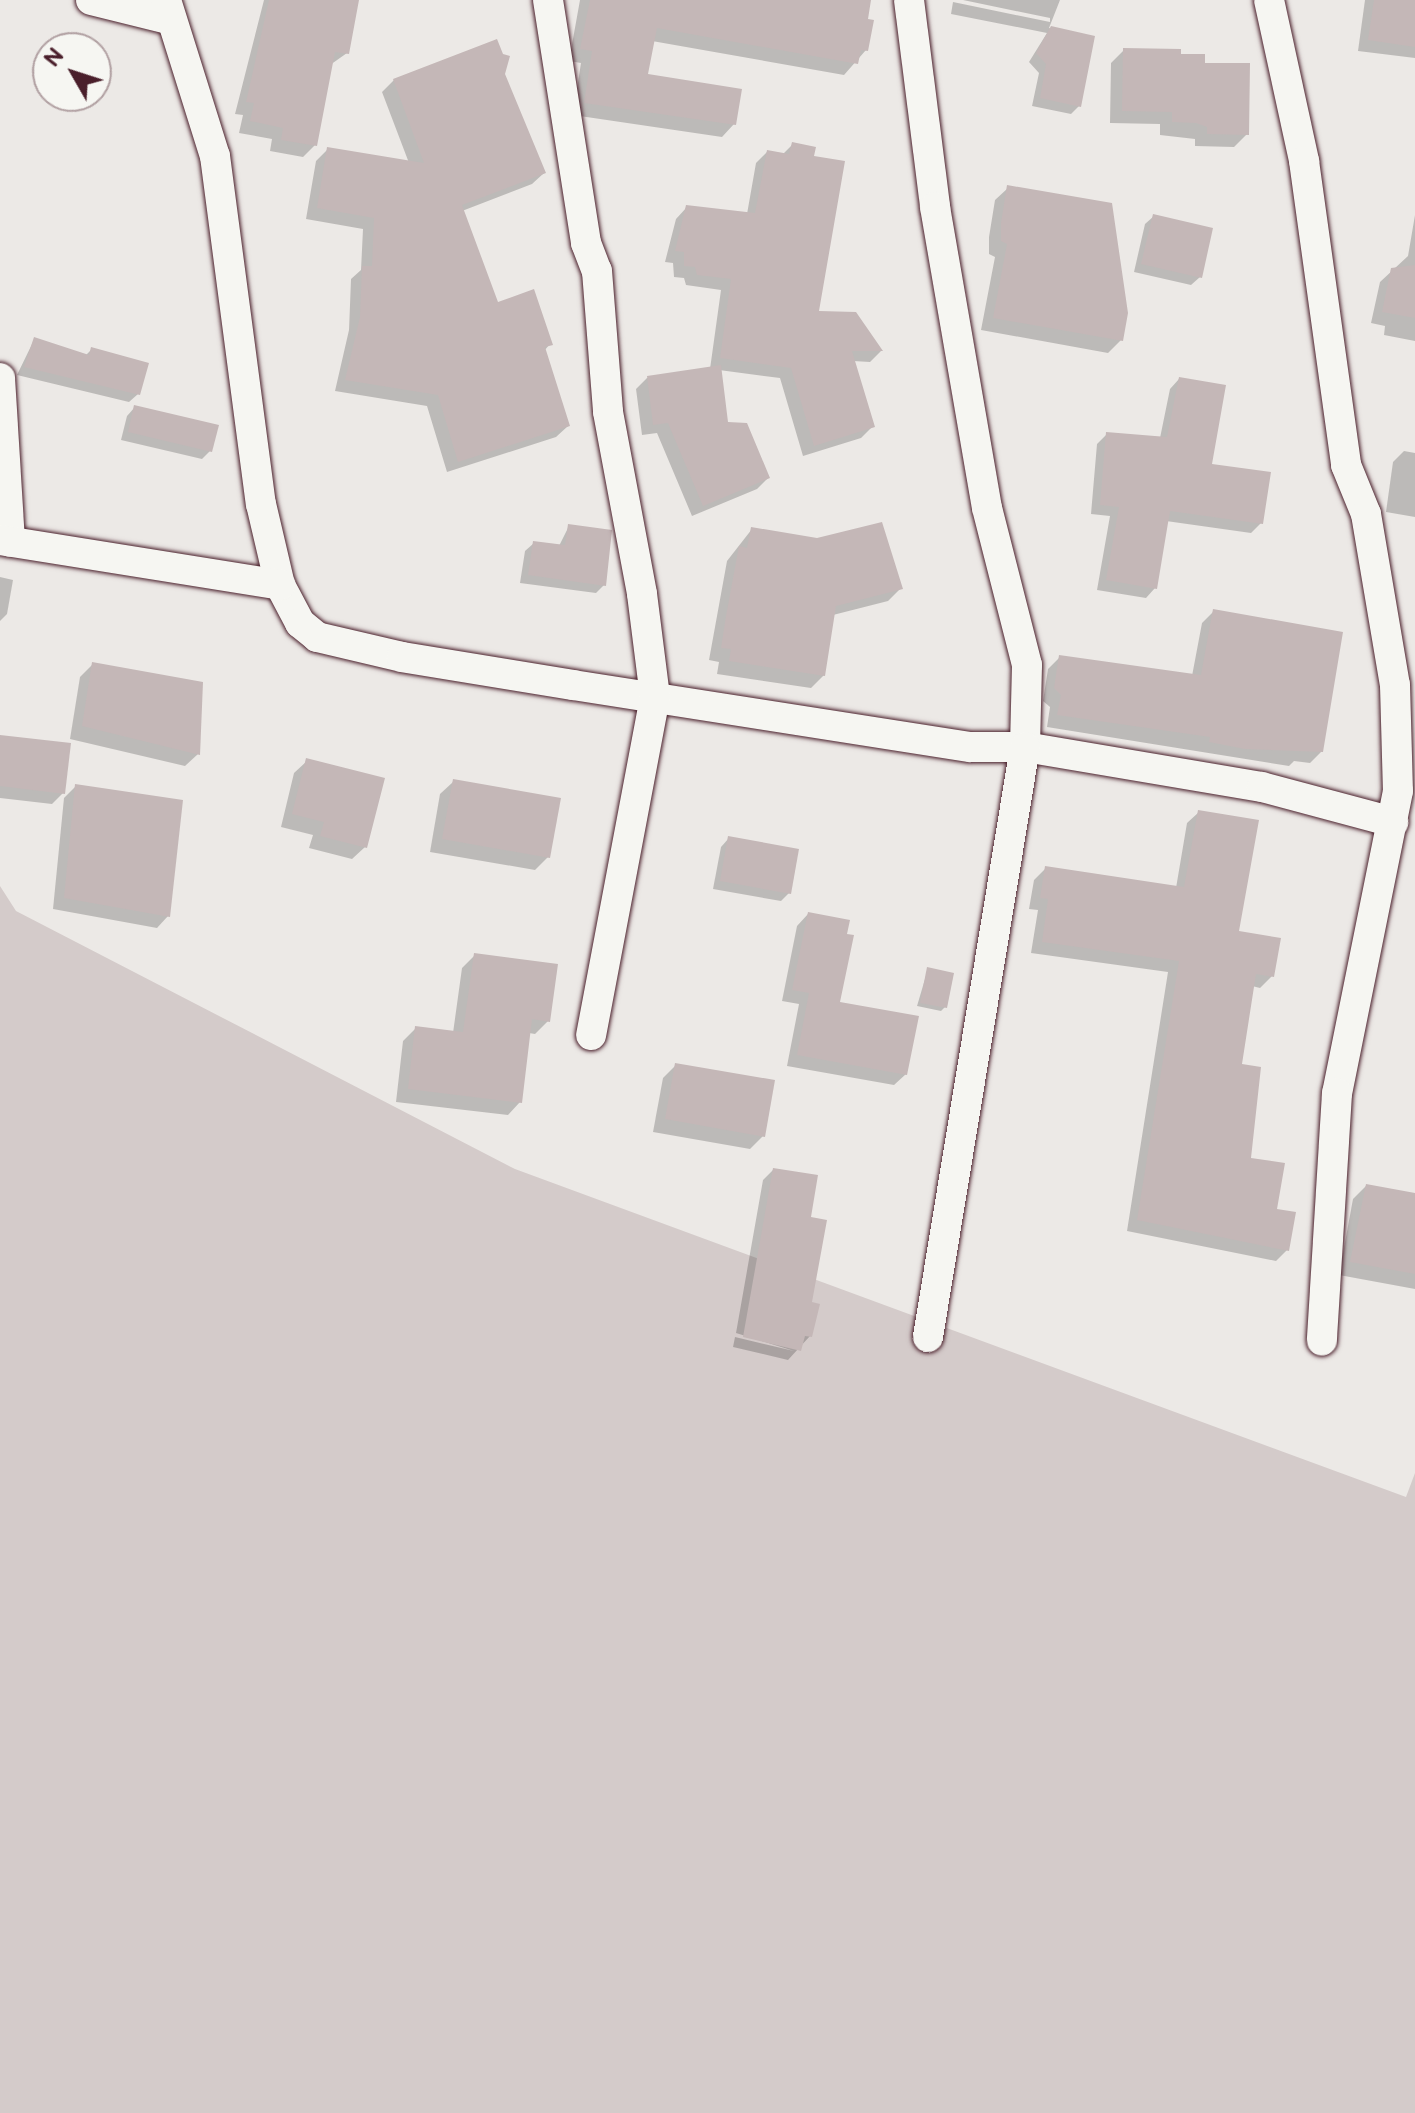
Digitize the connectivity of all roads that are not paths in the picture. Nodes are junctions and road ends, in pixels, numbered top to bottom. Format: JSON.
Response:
{"nodes":[{"id":1,"x":91,"y":0,"type":"edge"},
{"id":2,"x":548,"y":0,"type":"edge"},
{"id":3,"x":909,"y":0,"type":"edge"},
{"id":4,"x":1269,"y":0,"type":"edge"},
{"id":5,"x":167,"y":10,"type":"edge"},
{"id":6,"x":0,"y":378,"type":"edge"},
{"id":7,"x":5,"y":541,"type":"edge"},
{"id":8,"x":280,"y":585,"type":"junction"},
{"id":9,"x":655,"y":697,"type":"junction"},
{"id":10,"x":1025,"y":747,"type":"junction"},
{"id":11,"x":1393,"y":822,"type":"junction"},
{"id":12,"x":591,"y":1035,"type":"dead end"},
{"id":13,"x":928,"y":1337,"type":"dead end"},
{"id":14,"x":1322,"y":1341,"type":"dead end"}],
"edges":[{"from":1,"to":5,"type":"street"},
{"from":2,"to":9,"type":"street"},
{"from":3,"to":10,"type":"street"},
{"from":4,"to":11,"type":"street"},
{"from":5,"to":8,"type":"street"},
{"from":6,"to":7,"type":"street"},
{"from":7,"to":8,"type":"street"},
{"from":8,"to":9,"type":"street"},
{"from":9,"to":10,"type":"street"},
{"from":9,"to":12,"type":"street"},
{"from":10,"to":11,"type":"street"},
{"from":10,"to":13,"type":"street"},
{"from":11,"to":14,"type":"street"}]}
